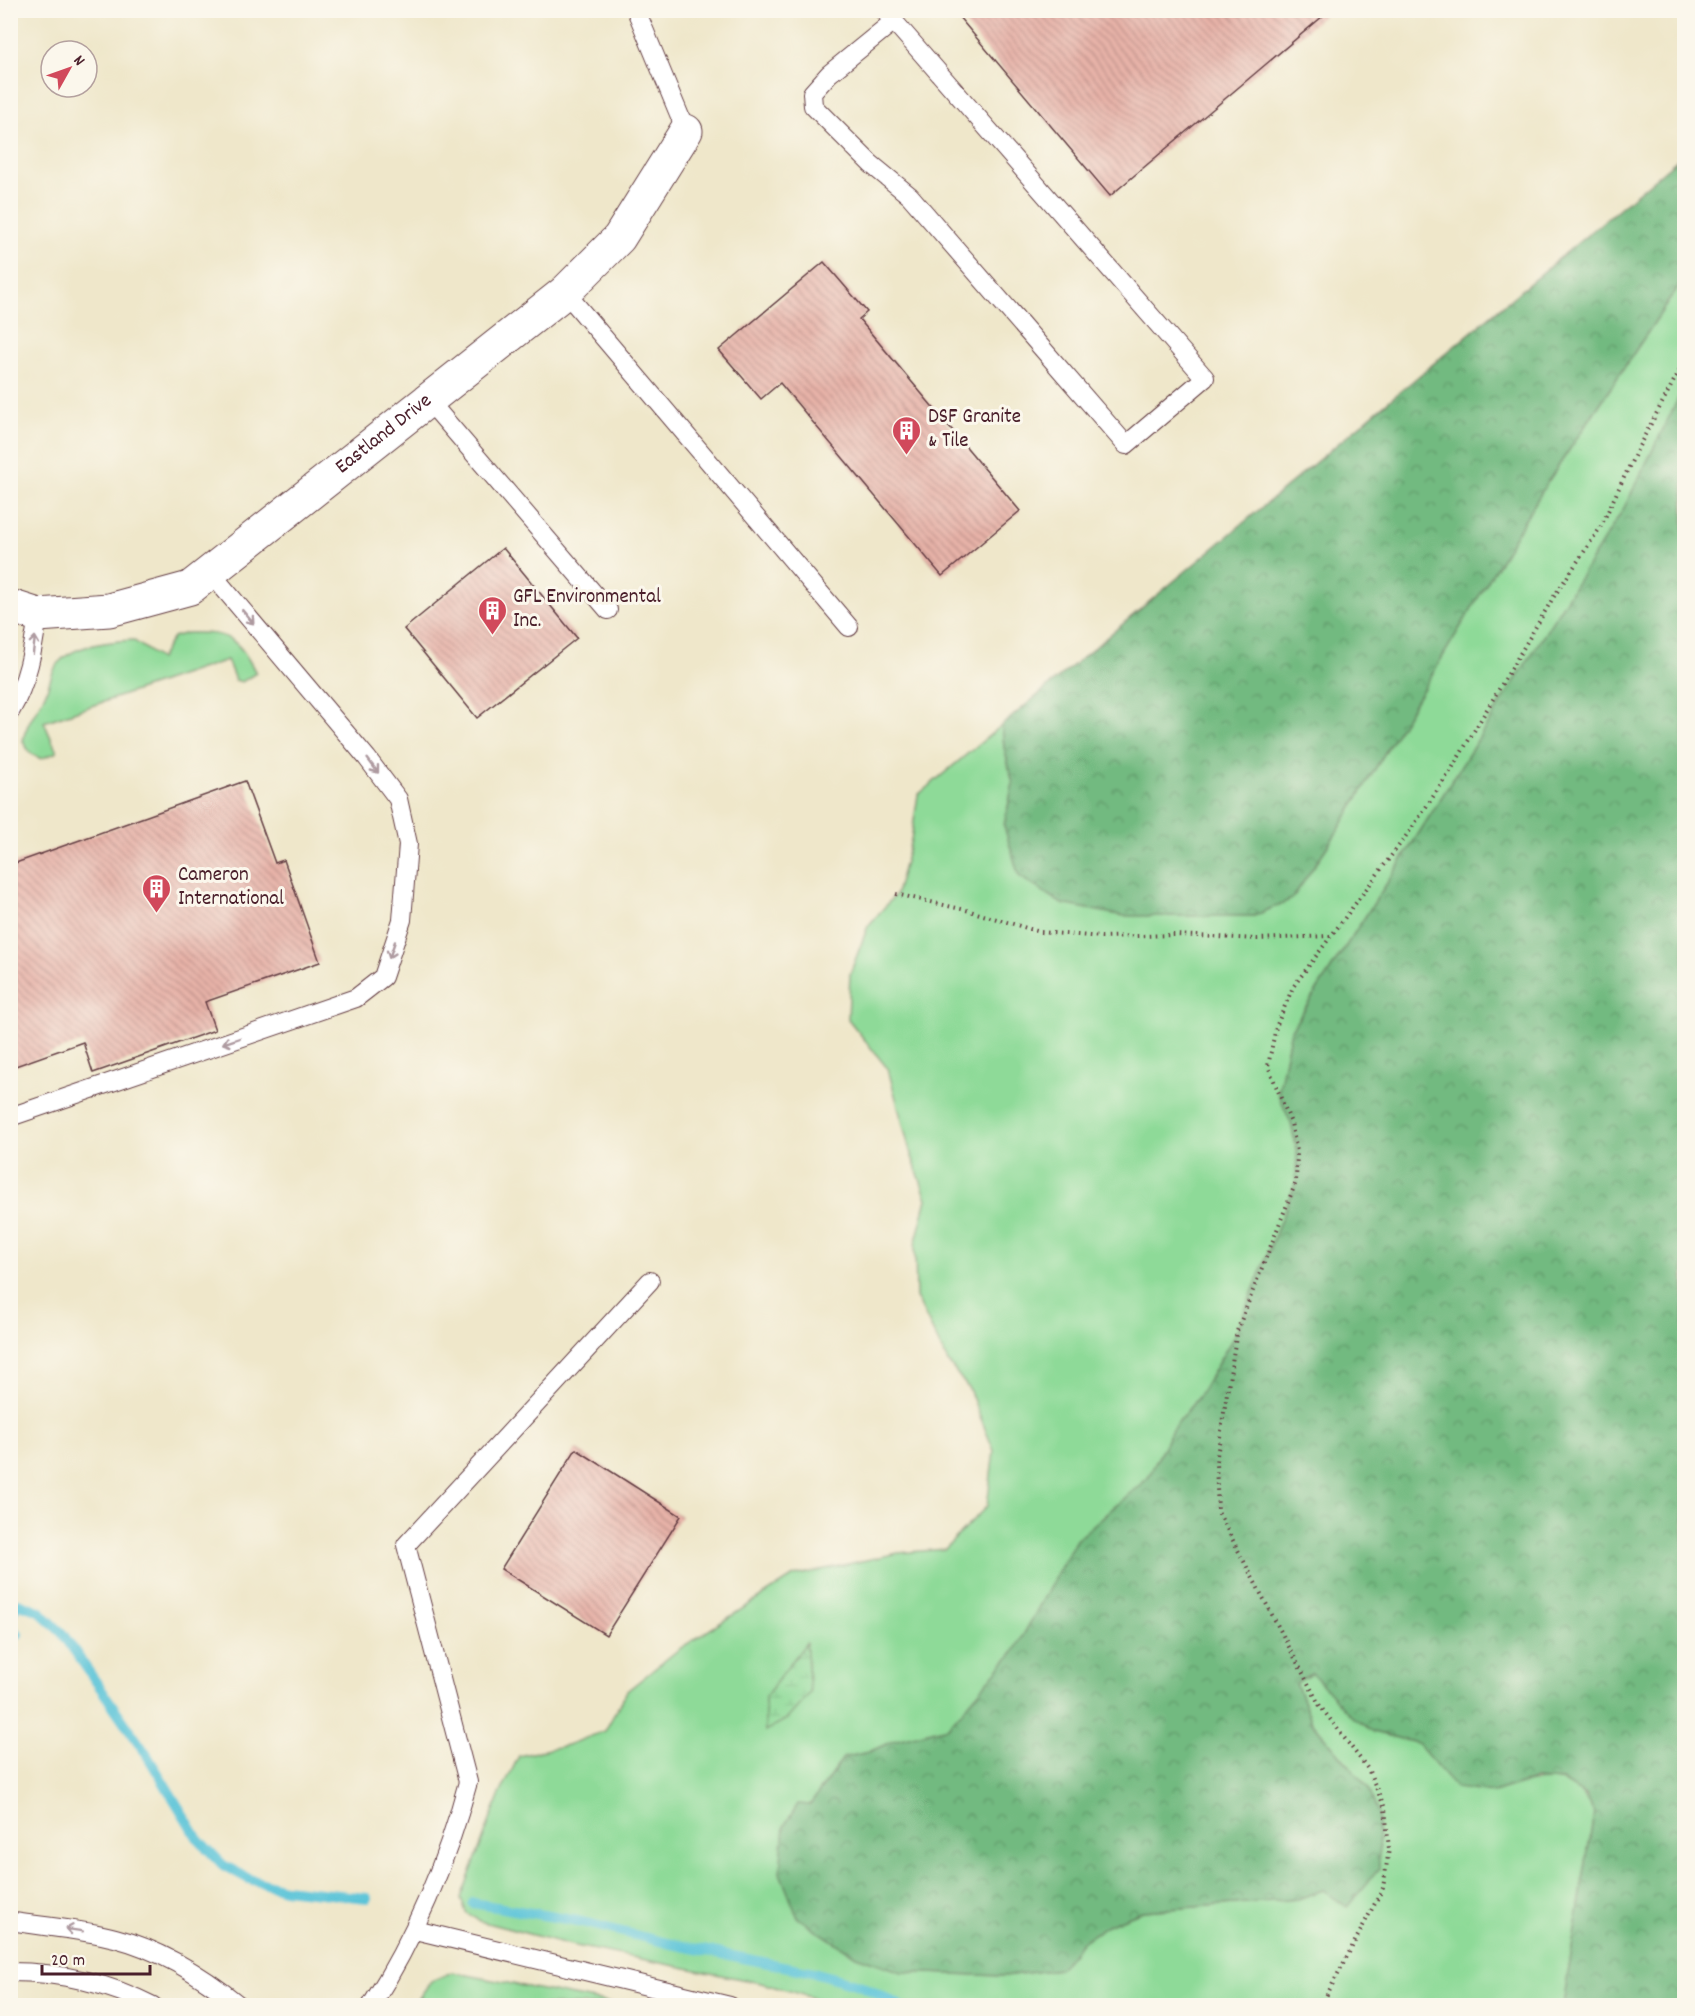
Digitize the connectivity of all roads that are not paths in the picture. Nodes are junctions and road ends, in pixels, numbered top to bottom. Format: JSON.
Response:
{"nodes":[{"id":1,"x":636,"y":10,"type":"edge"},
{"id":2,"x":889,"y":16,"type":"edge"},
{"id":3,"x":686,"y":131,"type":"joint"},
{"id":4,"x":565,"y":292,"type":"junction"},
{"id":5,"x":428,"y":400,"type":"junction"},
{"id":6,"x":210,"y":572,"type":"junction"},
{"id":7,"x":608,"y":610,"type":"dead end"},
{"id":8,"x":24,"y":611,"type":"edge"},
{"id":9,"x":849,"y":627,"type":"dead end"},
{"id":10,"x":10,"y":712,"type":"edge"},
{"id":11,"x":10,"y":1117,"type":"edge"},
{"id":12,"x":650,"y":1281,"type":"dead end"},
{"id":13,"x":10,"y":1921,"type":"edge"},
{"id":14,"x":415,"y":1930,"type":"junction"},
{"id":15,"x":10,"y":1972,"type":"edge"},
{"id":16,"x":153,"y":2006,"type":"edge"},
{"id":17,"x":240,"y":2006,"type":"edge"},
{"id":18,"x":371,"y":2006,"type":"edge"},
{"id":19,"x":730,"y":2006,"type":"edge"}],
"edges":[{"from":1,"to":3,"type":"lane"},
{"from":2,"to":2,"type":"lane"},
{"from":3,"to":4,"type":"street","name":"Eastland Drive"},
{"from":4,"to":5,"type":"street","name":"Eastland Drive"},
{"from":4,"to":9,"type":"lane"},
{"from":5,"to":6,"type":"street","name":"Eastland Drive"},
{"from":5,"to":7,"type":"lane"},
{"from":6,"to":8,"type":"street","name":"Eastland Drive"},
{"from":6,"to":11,"type":"lane","one_way":true},
{"from":10,"to":8,"type":"lane","one_way":true},
{"from":12,"to":14,"type":"lane"},
{"from":17,"to":13,"type":"lane","one_way":true},
{"from":14,"to":18,"type":"lane"},
{"from":14,"to":19,"type":"lane"},
{"from":15,"to":16,"type":"lane"}]}
